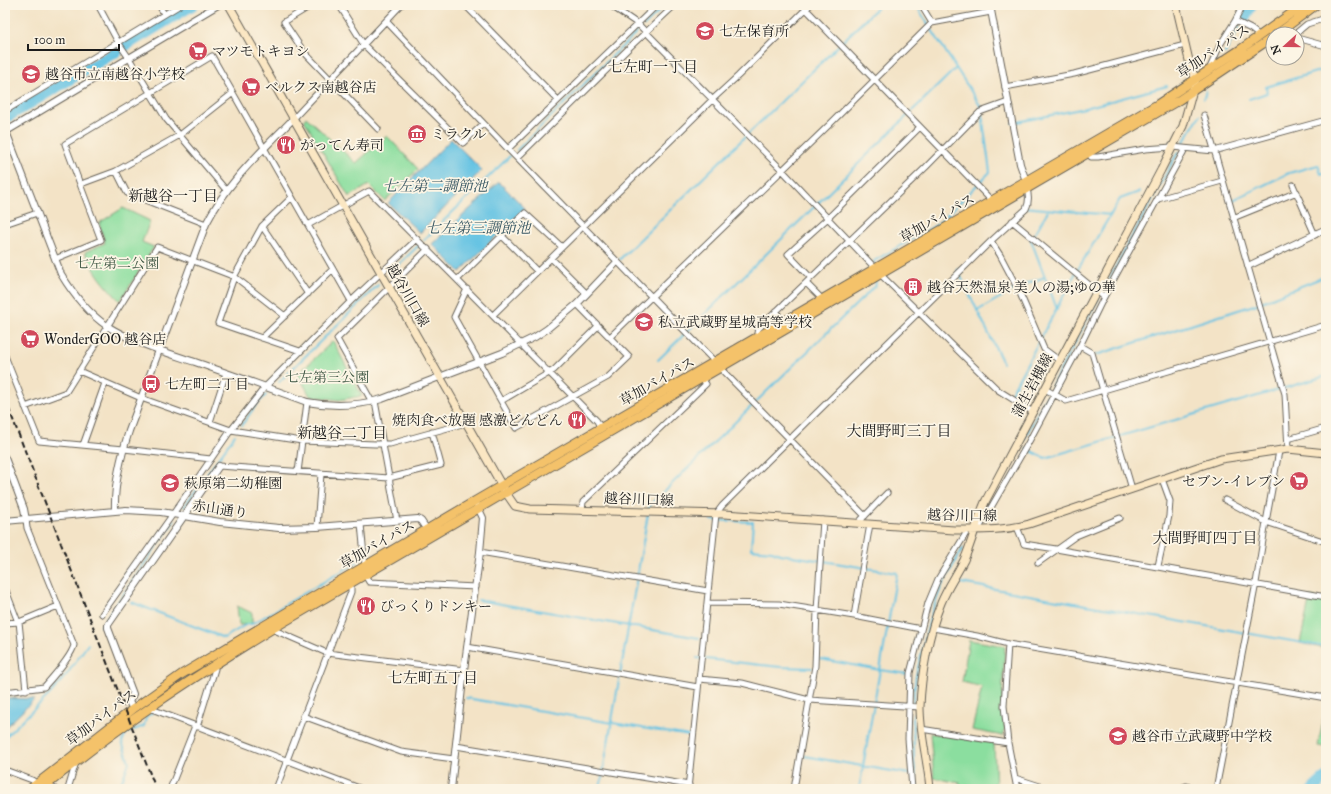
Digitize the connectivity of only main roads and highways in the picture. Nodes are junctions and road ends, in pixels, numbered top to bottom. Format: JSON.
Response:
{"nodes":[{"id":1,"x":229,"y":5,"type":"edge"},
{"id":2,"x":1176,"y":5,"type":"edge"},
{"id":3,"x":1303,"y":5,"type":"edge"},
{"id":4,"x":1316,"y":5,"type":"edge"},
{"id":5,"x":1289,"y":26,"type":"edge"},
{"id":6,"x":1265,"y":43,"type":"edge"},
{"id":7,"x":1196,"y":79,"type":"junction"},
{"id":8,"x":1192,"y":92,"type":"junction"},
{"id":9,"x":1027,"y":185,"type":"junction"},
{"id":10,"x":878,"y":272,"type":"junction"},
{"id":11,"x":718,"y":365,"type":"junction"},
{"id":12,"x":1326,"y":453,"type":"edge"},
{"id":13,"x":504,"y":489,"type":"junction"},
{"id":14,"x":477,"y":505,"type":"junction"},
{"id":15,"x":974,"y":530,"type":"junction"},
{"id":16,"x":39,"y":787,"type":"edge"},
{"id":17,"x":930,"y":789,"type":"edge"}],
"edges":[{"from":1,"to":13,"type":"main road","name":"越谷川口線"},
{"from":2,"to":7,"type":"main road"},
{"from":3,"to":7,"type":"highway","name":"草加バイパス"},
{"from":4,"to":5,"type":"highway","name":"草加バイパス"},
{"from":6,"to":8,"type":"highway","name":"草加バイパス"},
{"from":7,"to":8,"type":"main road","name":"蒲生岩槻線"},
{"from":7,"to":9,"type":"highway","name":"草加バイパス"},
{"from":8,"to":9,"type":"highway","name":"草加バイパス"},
{"from":8,"to":15,"type":"main road","name":"蒲生岩槻線"},
{"from":9,"to":10,"type":"highway","name":"草加バイパス"},
{"from":9,"to":10,"type":"highway","name":"草加バイパス"},
{"from":10,"to":11,"type":"highway","name":"草加バイパス"},
{"from":10,"to":11,"type":"highway","name":"草加バイパス"},
{"from":11,"to":13,"type":"highway","name":"草加バイパス"},
{"from":11,"to":13,"type":"highway","name":"草加バイパス"},
{"from":12,"to":15,"type":"main road","name":"越谷川口線"},
{"from":13,"to":14,"type":"highway","name":"草加バイパス"},
{"from":13,"to":15,"type":"main road","name":"越谷川口線"},
{"from":14,"to":16,"type":"highway","name":"草加バイパス"},
{"from":14,"to":16,"type":"highway","name":"草加バイパス"},
{"from":15,"to":17,"type":"main road","name":"蒲生岩槻線"}]}
